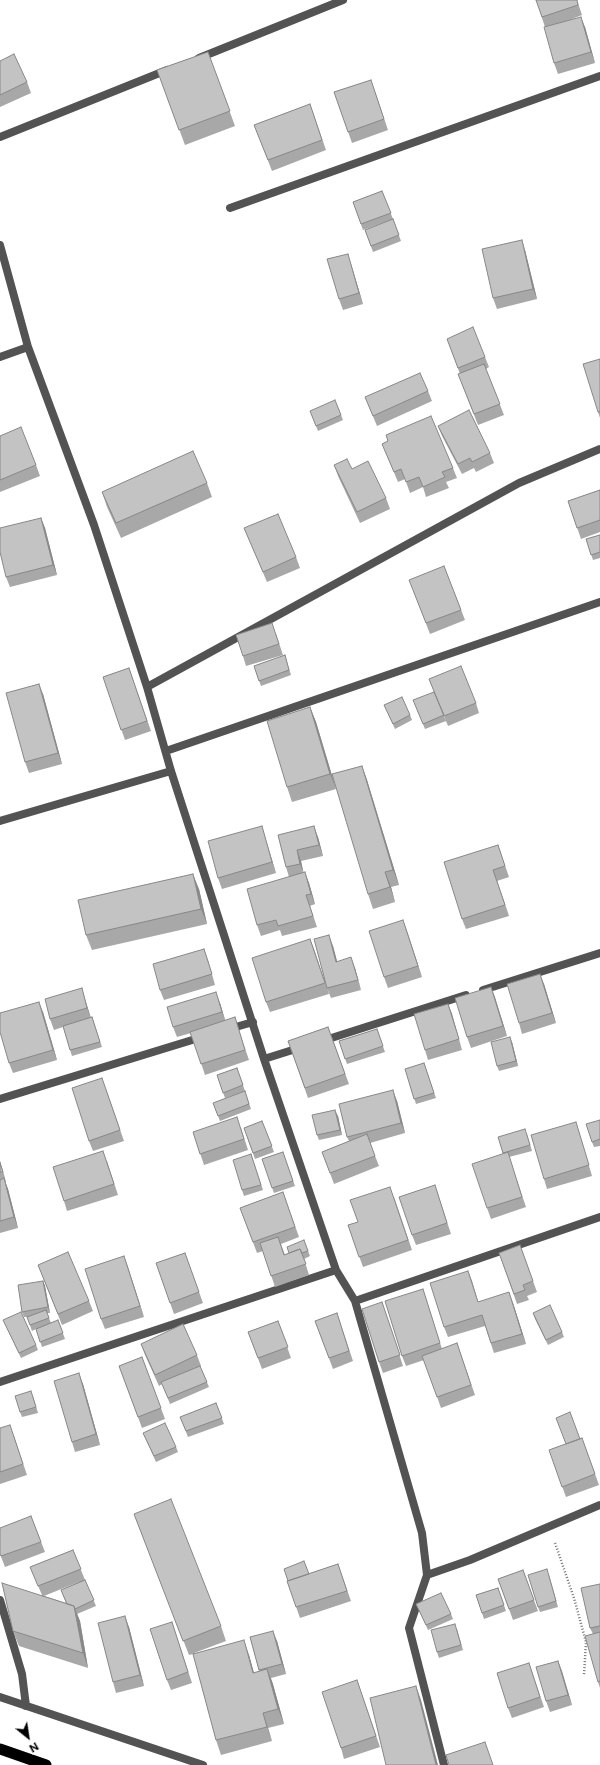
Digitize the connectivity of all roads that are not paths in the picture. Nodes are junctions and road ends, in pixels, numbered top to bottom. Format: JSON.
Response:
{"nodes":[{"id":1,"x":343,"y":0,"type":"edge"},
{"id":2,"x":190,"y":61,"type":"edge"},
{"id":3,"x":175,"y":67,"type":"edge"},
{"id":4,"x":600,"y":76,"type":"edge"},
{"id":5,"x":0,"y":137,"type":"edge"},
{"id":6,"x":230,"y":208,"type":"dead end"},
{"id":7,"x":0,"y":245,"type":"edge"},
{"id":8,"x":28,"y":347,"type":"junction"},
{"id":9,"x":0,"y":357,"type":"edge"},
{"id":10,"x":600,"y":450,"type":"edge"},
{"id":11,"x":600,"y":602,"type":"edge"},
{"id":12,"x":147,"y":687,"type":"junction"},
{"id":13,"x":166,"y":751,"type":"junction"},
{"id":14,"x":171,"y":771,"type":"junction"},
{"id":15,"x":0,"y":821,"type":"edge"},
{"id":16,"x":600,"y":952,"type":"edge"},
{"id":17,"x":253,"y":1022,"type":"junction"},
{"id":18,"x":223,"y":1031,"type":"edge"},
{"id":19,"x":208,"y":1035,"type":"edge"},
{"id":20,"x":264,"y":1059,"type":"junction"},
{"id":21,"x":0,"y":1099,"type":"edge"},
{"id":22,"x":600,"y":1218,"type":"edge"},
{"id":23,"x":336,"y":1270,"type":"junction"},
{"id":24,"x":355,"y":1301,"type":"junction"},
{"id":25,"x":0,"y":1382,"type":"edge"},
{"id":26,"x":600,"y":1505,"type":"edge"},
{"id":27,"x":427,"y":1575,"type":"junction"},
{"id":28,"x":0,"y":1600,"type":"edge"},
{"id":29,"x":0,"y":1697,"type":"edge"},
{"id":30,"x":26,"y":1706,"type":"junction"},
{"id":31,"x":0,"y":1749,"type":"edge"},
{"id":32,"x":46,"y":1765,"type":"edge"},
{"id":33,"x":203,"y":1765,"type":"edge"},
{"id":34,"x":444,"y":1765,"type":"edge"}],
"edges":[{"from":1,"to":2,"type":"street"},
{"from":3,"to":5,"type":"street"},
{"from":4,"to":6,"type":"street"},
{"from":7,"to":8,"type":"street"},
{"from":8,"to":9,"type":"street"},
{"from":8,"to":12,"type":"street"},
{"from":10,"to":12,"type":"street"},
{"from":11,"to":13,"type":"street"},
{"from":12,"to":13,"type":"street"},
{"from":13,"to":14,"type":"street"},
{"from":14,"to":15,"type":"street"},
{"from":14,"to":17,"type":"street"},
{"from":16,"to":20,"type":"street"},
{"from":17,"to":18,"type":"street"},
{"from":17,"to":20,"type":"street"},
{"from":19,"to":21,"type":"street"},
{"from":20,"to":23,"type":"street"},
{"from":22,"to":24,"type":"street"},
{"from":23,"to":24,"type":"street"},
{"from":23,"to":25,"type":"street"},
{"from":24,"to":27,"type":"street"},
{"from":26,"to":27,"type":"street"},
{"from":27,"to":34,"type":"street"},
{"from":28,"to":30,"type":"street"},
{"from":29,"to":30,"type":"street"},
{"from":30,"to":33,"type":"street"},
{"from":31,"to":32,"type":"highway"}]}
